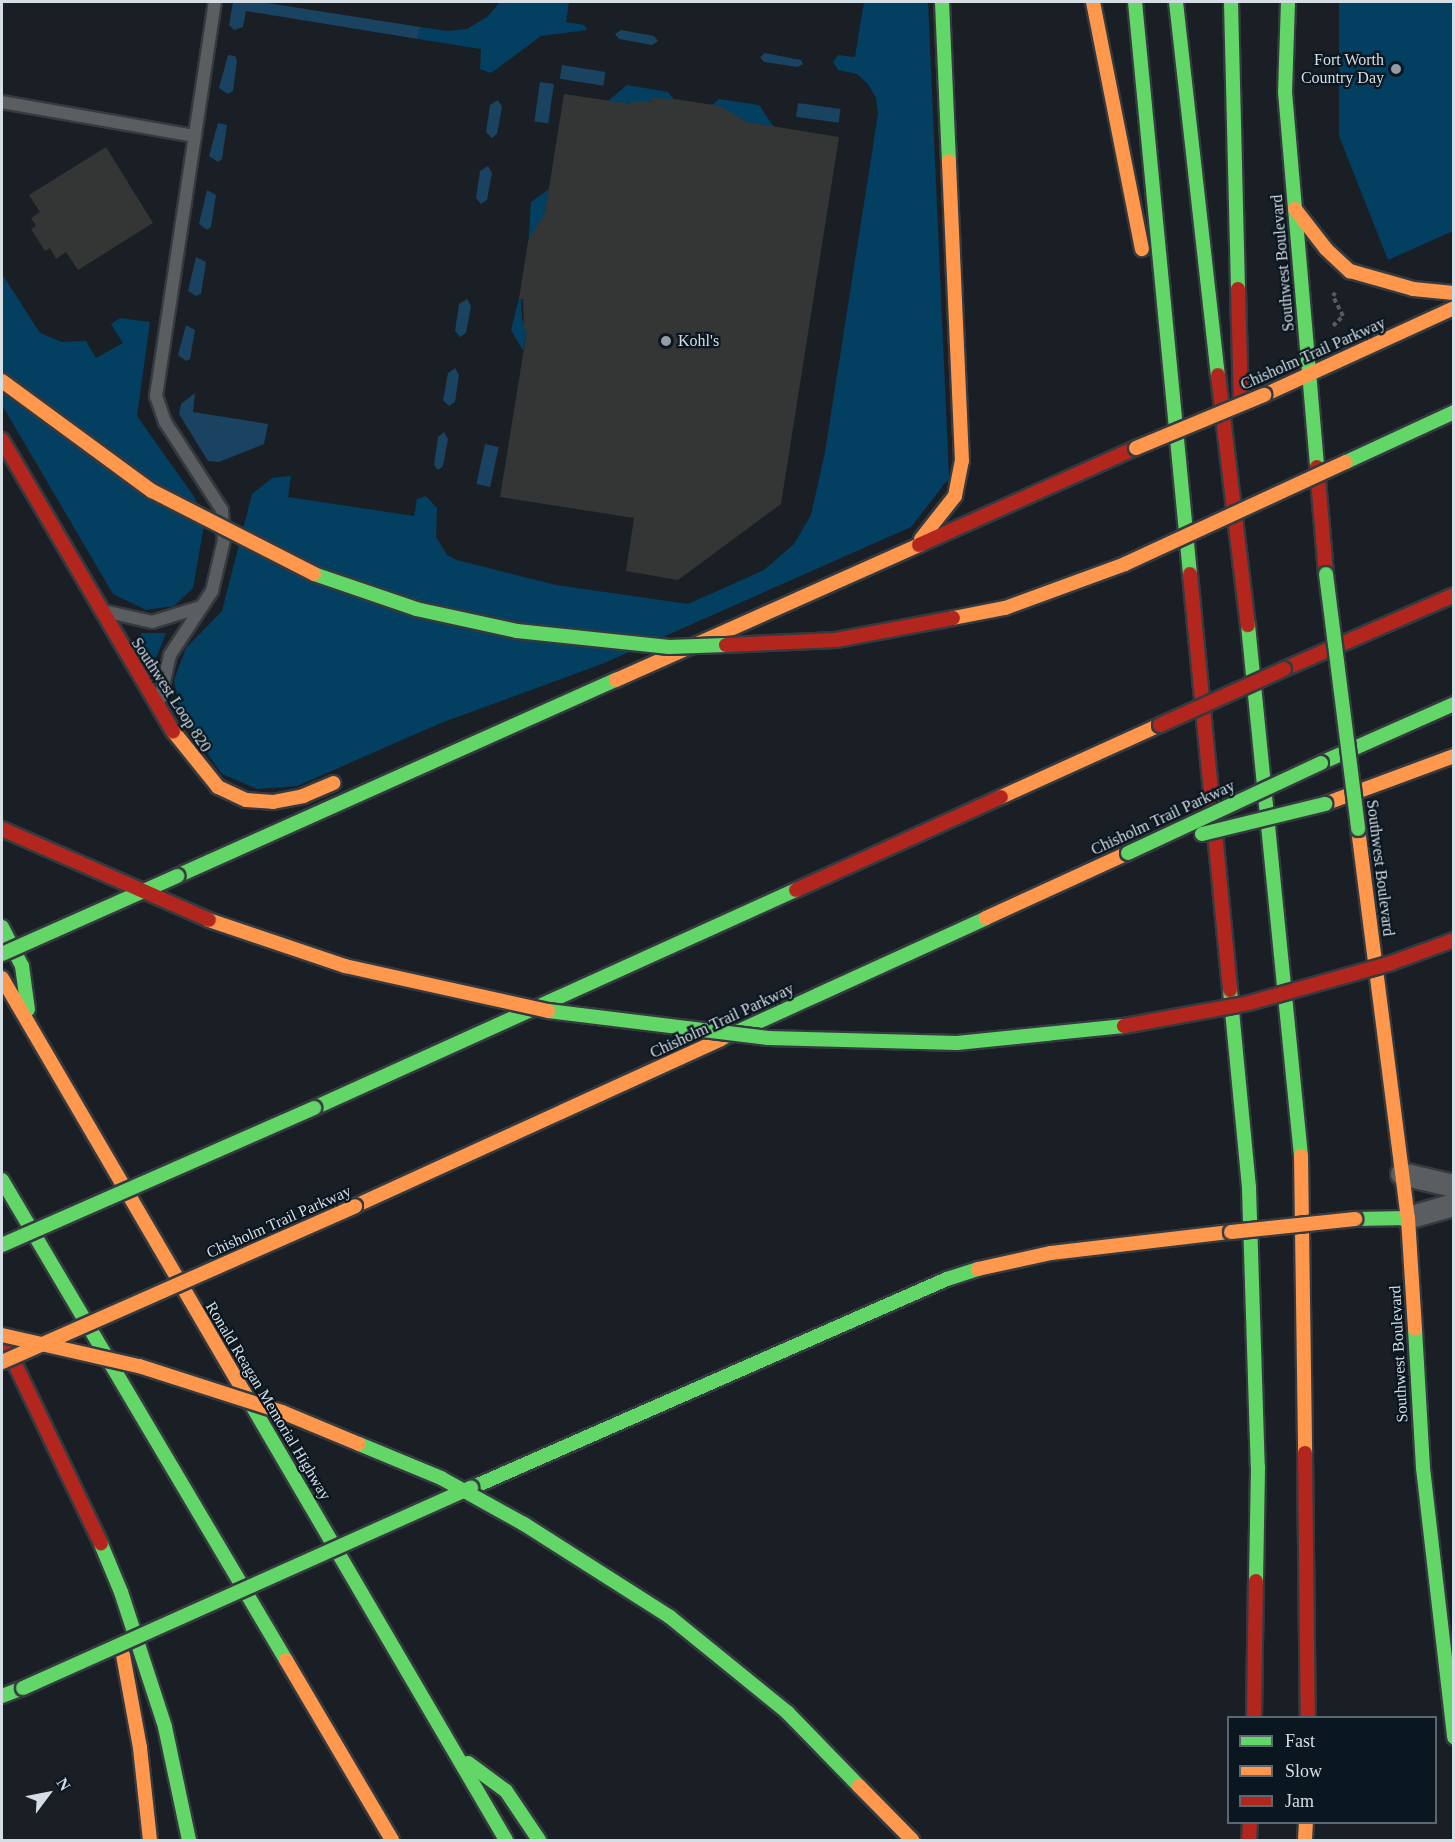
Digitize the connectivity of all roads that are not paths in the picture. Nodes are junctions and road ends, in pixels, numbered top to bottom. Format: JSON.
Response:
{"nodes":[{"id":1,"x":215,"y":2,"type":"edge"},
{"id":2,"x":942,"y":2,"type":"edge"},
{"id":3,"x":1093,"y":2,"type":"edge"},
{"id":4,"x":1135,"y":2,"type":"edge"},
{"id":5,"x":1176,"y":2,"type":"edge"},
{"id":6,"x":1231,"y":2,"type":"edge"},
{"id":7,"x":1288,"y":2,"type":"edge"},
{"id":8,"x":2,"y":102,"type":"edge"},
{"id":9,"x":195,"y":136,"type":"junction"},
{"id":10,"x":1295,"y":209,"type":"junction"},
{"id":11,"x":1454,"y":293,"type":"edge"},
{"id":12,"x":1454,"y":309,"type":"edge"},
{"id":13,"x":1309,"y":376,"type":"junction"},
{"id":14,"x":2,"y":381,"type":"edge"},
{"id":15,"x":1172,"y":382,"type":"junction"},
{"id":16,"x":1454,"y":411,"type":"edge"},
{"id":17,"x":1241,"y":417,"type":"dead end"},
{"id":18,"x":2,"y":440,"type":"edge"},
{"id":19,"x":1242,"y":441,"type":"dead end"},
{"id":20,"x":913,"y":547,"type":"junction"},
{"id":21,"x":1245,"y":584,"type":"junction"},
{"id":22,"x":1454,"y":595,"type":"edge"},
{"id":23,"x":202,"y":606,"type":"junction"},
{"id":24,"x":97,"y":607,"type":"junction"},
{"id":25,"x":1454,"y":704,"type":"edge"},
{"id":26,"x":159,"y":712,"type":"junction"},
{"id":27,"x":1454,"y":756,"type":"edge"},
{"id":28,"x":413,"y":770,"type":"junction"},
{"id":29,"x":369,"y":772,"type":"dead end"},
{"id":30,"x":346,"y":777,"type":"dead end"},
{"id":31,"x":2,"y":829,"type":"edge"},
{"id":32,"x":1128,"y":853,"type":"junction"},
{"id":33,"x":2,"y":927,"type":"edge"},
{"id":34,"x":1454,"y":940,"type":"edge"},
{"id":35,"x":2,"y":954,"type":"edge"},
{"id":36,"x":2,"y":978,"type":"edge"},
{"id":37,"x":31,"y":1029,"type":"junction"},
{"id":38,"x":1402,"y":1174,"type":"junction"},
{"id":39,"x":2,"y":1180,"type":"edge"},
{"id":40,"x":1454,"y":1186,"type":"edge"},
{"id":41,"x":1454,"y":1205,"type":"edge"},
{"id":42,"x":1408,"y":1218,"type":"junction"},
{"id":43,"x":2,"y":1245,"type":"edge"},
{"id":44,"x":2,"y":1336,"type":"edge"},
{"id":45,"x":2,"y":1362,"type":"edge"},
{"id":46,"x":90,"y":1519,"type":"junction"},
{"id":47,"x":2,"y":1696,"type":"edge"},
{"id":48,"x":1254,"y":1716,"type":"edge"},
{"id":49,"x":1308,"y":1716,"type":"edge"},
{"id":50,"x":1454,"y":1737,"type":"edge"},
{"id":51,"x":459,"y":1756,"type":"junction"},
{"id":52,"x":1250,"y":1824,"type":"edge"},
{"id":53,"x":1306,"y":1824,"type":"edge"},
{"id":54,"x":150,"y":1840,"type":"edge"},
{"id":55,"x":189,"y":1840,"type":"edge"},
{"id":56,"x":392,"y":1840,"type":"edge"},
{"id":57,"x":506,"y":1840,"type":"edge"},
{"id":58,"x":539,"y":1840,"type":"edge"},
{"id":59,"x":912,"y":1840,"type":"edge"},
{"id":60,"x":1249,"y":1840,"type":"edge"},
{"id":61,"x":1305,"y":1840,"type":"edge"}],
"edges":[{"from":1,"to":9,"type":"lane"},
{"from":2,"to":20,"type":"main road"},
{"from":3,"to":15,"type":"main road"},
{"from":4,"to":15,"type":"main road"},
{"from":5,"to":21,"type":"main road"},
{"from":6,"to":17,"type":"main road"},
{"from":7,"to":10,"type":"main road","name":"Southwest Boulevard"},
{"from":8,"to":9,"type":"lane"},
{"from":9,"to":23,"type":"lane"},
{"from":10,"to":11,"type":"main road"},
{"from":10,"to":13,"type":"main road","name":"Southwest Boulevard"},
{"from":12,"to":13,"type":"main road","name":"Chisholm Trail Parkway"},
{"from":13,"to":20,"type":"main road","name":"Chisholm Trail Parkway","bridge":true},
{"from":13,"to":38,"type":"main road","name":"Southwest Boulevard","bridge":true},
{"from":14,"to":16,"type":"main road","bridge":true},
{"from":15,"to":48,"type":"main road"},
{"from":18,"to":24,"type":"main road","name":"Southwest Loop 820"},
{"from":19,"to":21,"type":"main road"},
{"from":20,"to":28,"type":"main road","name":"Chisholm Trail Parkway"},
{"from":21,"to":49,"type":"main road"},
{"from":22,"to":43,"type":"main road","bridge":true},
{"from":23,"to":24,"type":"lane"},
{"from":23,"to":26,"type":"lane"},
{"from":24,"to":26,"type":"main road","name":"Southwest Loop 820"},
{"from":25,"to":32,"type":"main road","name":"Chisholm Trail Parkway","bridge":true},
{"from":26,"to":30,"type":"main road","name":"Southwest Loop 820"},
{"from":27,"to":32,"type":"main road","bridge":true},
{"from":28,"to":29,"type":"main road"},
{"from":28,"to":35,"type":"main road","name":"Chisholm Trail Parkway","bridge":true},
{"from":31,"to":34,"type":"main road","bridge":true},
{"from":32,"to":45,"type":"main road","name":"Chisholm Trail Parkway","bridge":true},
{"from":33,"to":37,"type":"main road"},
{"from":36,"to":37,"type":"main road","name":"Ronald Reagan Memorial Highway"},
{"from":37,"to":51,"type":"main road","name":"Ronald Reagan Memorial Highway"},
{"from":38,"to":40,"type":"street"},
{"from":38,"to":42,"type":"main road","name":"Southwest Boulevard"},
{"from":39,"to":56,"type":"main road"},
{"from":41,"to":42,"type":"street"},
{"from":42,"to":47,"type":"main road","bridge":true},
{"from":42,"to":50,"type":"main road","name":"Southwest Boulevard"},
{"from":44,"to":46,"type":"main road"},
{"from":44,"to":59,"type":"main road","bridge":true},
{"from":46,"to":54,"type":"main road"},
{"from":46,"to":55,"type":"main road"},
{"from":51,"to":57,"type":"main road","name":"Ronald Reagan Memorial Highway"},
{"from":51,"to":58,"type":"main road"},
{"from":52,"to":60,"type":"main road"},
{"from":53,"to":61,"type":"main road"}]}
